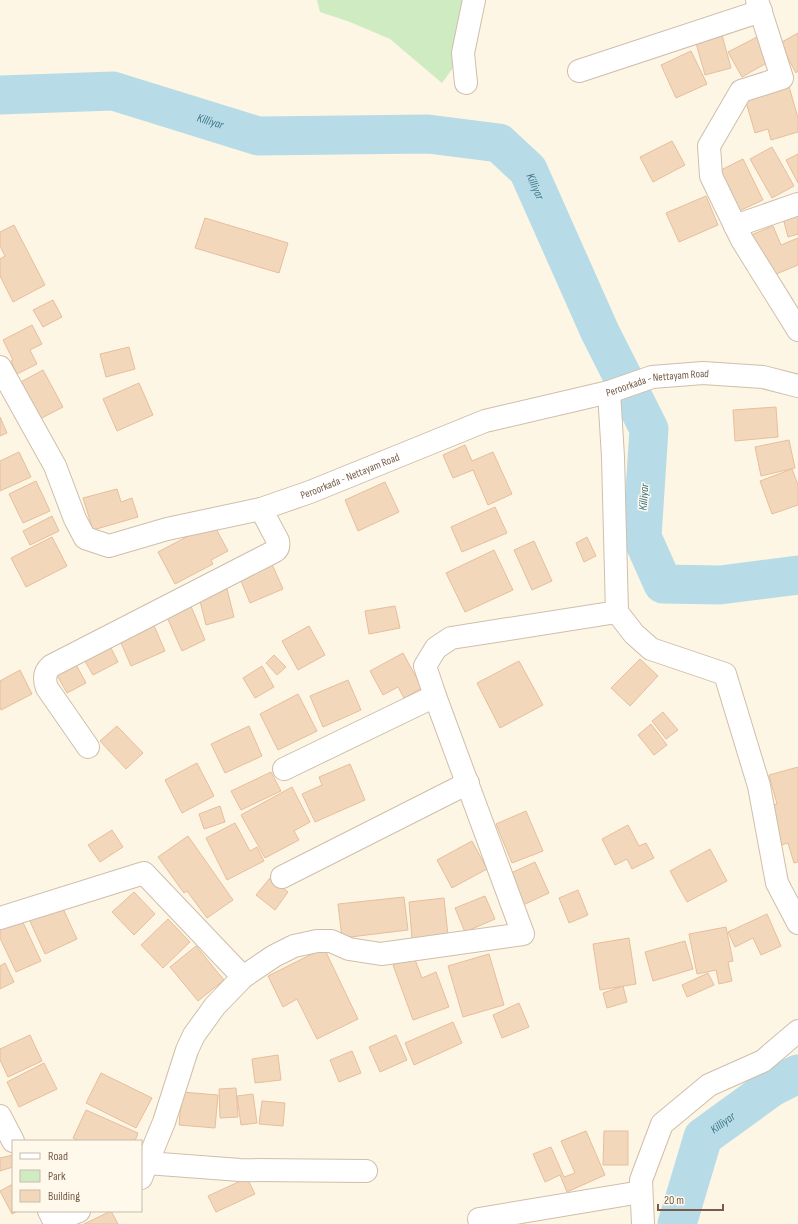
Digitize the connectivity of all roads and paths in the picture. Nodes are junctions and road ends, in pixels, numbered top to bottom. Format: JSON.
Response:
{"nodes":[{"id":1,"x":474,"y":0,"type":"edge"},
{"id":2,"x":759,"y":5,"type":"edge"},
{"id":3,"x":579,"y":71,"type":"dead end"},
{"id":4,"x":466,"y":83,"type":"dead end"},
{"id":5,"x":798,"y":204,"type":"edge"},
{"id":6,"x":735,"y":226,"type":"junction"},
{"id":7,"x":798,"y":330,"type":"edge"},
{"id":8,"x":0,"y":367,"type":"edge"},
{"id":9,"x":798,"y":386,"type":"edge"},
{"id":10,"x":610,"y":392,"type":"junction"},
{"id":11,"x":261,"y":509,"type":"junction"},
{"id":12,"x":617,"y":612,"type":"junction"},
{"id":13,"x":435,"y":696,"type":"junction"},
{"id":14,"x":88,"y":747,"type":"dead end"},
{"id":15,"x":284,"y":770,"type":"dead end"},
{"id":16,"x":468,"y":783,"type":"junction"},
{"id":17,"x":282,"y":877,"type":"dead end"},
{"id":18,"x":0,"y":918,"type":"edge"},
{"id":19,"x":798,"y":923,"type":"edge"},
{"id":20,"x":244,"y":977,"type":"junction"},
{"id":21,"x":798,"y":1031,"type":"edge"},
{"id":22,"x":0,"y":1116,"type":"edge"},
{"id":23,"x":12,"y":1140,"type":"edge"},
{"id":24,"x":144,"y":1170,"type":"edge"},
{"id":25,"x":366,"y":1171,"type":"dead end"},
{"id":26,"x":641,"y":1192,"type":"junction"},
{"id":27,"x":76,"y":1212,"type":"edge"},
{"id":28,"x":479,"y":1219,"type":"dead end"},
{"id":29,"x":50,"y":1220,"type":"edge"},
{"id":30,"x":643,"y":1224,"type":"edge"}],
"edges":[{"from":1,"to":4,"type":"street"},
{"from":2,"to":3,"type":"street"},
{"from":2,"to":6,"type":"street"},
{"from":5,"to":6,"type":"street"},
{"from":6,"to":7,"type":"street"},
{"from":8,"to":11,"type":"street","name":"Peroorkada - Nettayam Road"},
{"from":9,"to":10,"type":"street","name":"Peroorkada - Nettayam Road"},
{"from":10,"to":11,"type":"street","name":"Peroorkada - Nettayam Road"},
{"from":10,"to":12,"type":"street"},
{"from":11,"to":14,"type":"street"},
{"from":12,"to":13,"type":"street"},
{"from":12,"to":19,"type":"street"},
{"from":13,"to":15,"type":"street"},
{"from":13,"to":16,"type":"street"},
{"from":16,"to":17,"type":"street"},
{"from":16,"to":20,"type":"street"},
{"from":18,"to":20,"type":"street"},
{"from":20,"to":24,"type":"street"},
{"from":21,"to":26,"type":"street"},
{"from":22,"to":23,"type":"street"},
{"from":24,"to":25,"type":"street"},
{"from":26,"to":28,"type":"street"},
{"from":26,"to":30,"type":"street"},
{"from":27,"to":29,"type":"street"}]}
